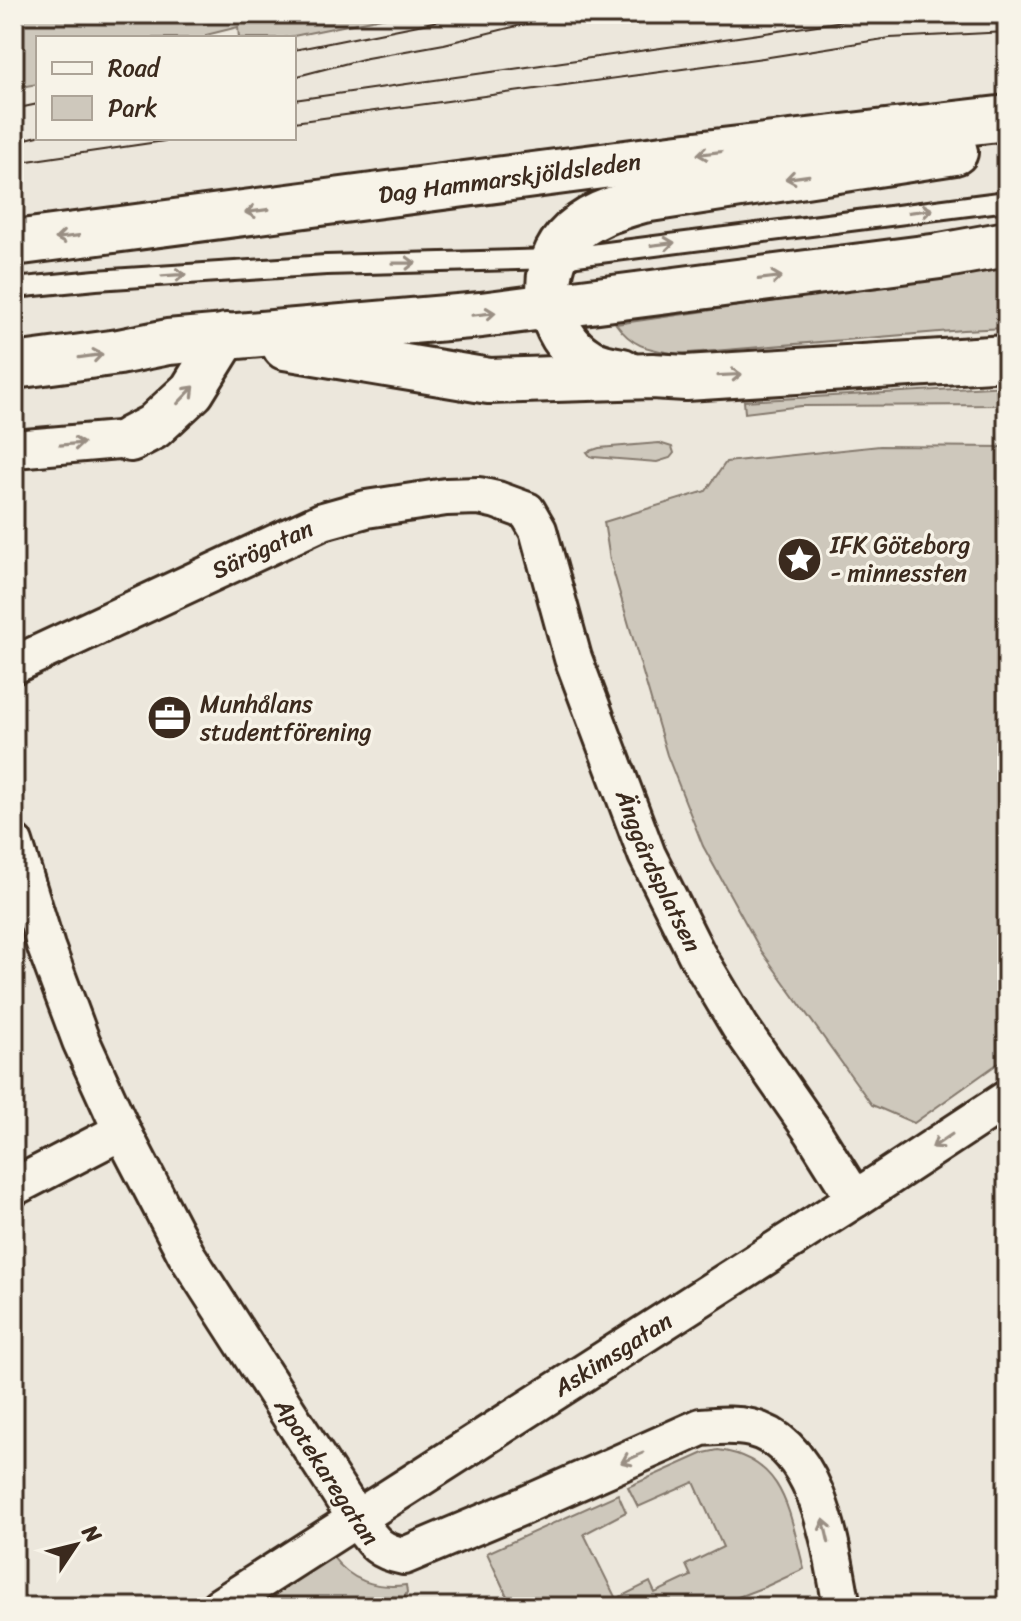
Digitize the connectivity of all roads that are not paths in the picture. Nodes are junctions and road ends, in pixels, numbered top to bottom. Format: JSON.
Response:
{"nodes":[{"id":1,"x":1007,"y":118,"type":"edge"},
{"id":2,"x":1007,"y":129,"type":"edge"},
{"id":3,"x":1007,"y":201,"type":"edge"},
{"id":4,"x":14,"y":243,"type":"edge"},
{"id":5,"x":1007,"y":244,"type":"edge"},
{"id":6,"x":553,"y":259,"type":"junction"},
{"id":7,"x":14,"y":288,"type":"edge"},
{"id":8,"x":551,"y":306,"type":"junction"},
{"id":9,"x":226,"y":336,"type":"junction"},
{"id":10,"x":1007,"y":358,"type":"edge"},
{"id":11,"x":14,"y":366,"type":"edge"},
{"id":12,"x":652,"y":376,"type":"junction"},
{"id":13,"x":130,"y":439,"type":"joint"},
{"id":14,"x":14,"y":449,"type":"edge"},
{"id":15,"x":527,"y":511,"type":"joint"},
{"id":16,"x":14,"y":665,"type":"edge"},
{"id":17,"x":14,"y":843,"type":"edge"},
{"id":18,"x":1007,"y":1099,"type":"edge"},
{"id":19,"x":122,"y":1131,"type":"junction"},
{"id":20,"x":14,"y":1187,"type":"edge"},
{"id":21,"x":855,"y":1199,"type":"junction"},
{"id":22,"x":356,"y":1518,"type":"junction"},
{"id":23,"x":219,"y":1607,"type":"edge"},
{"id":24,"x":842,"y":1607,"type":"edge"}],
"edges":[{"from":1,"to":4,"type":"main road","name":"Dag Hammarskjöldsleden","one_way":true},
{"from":2,"to":6,"type":"main road","one_way":true},
{"from":6,"to":3,"type":"lane","one_way":true},
{"from":8,"to":5,"type":"main road","one_way":true},
{"from":7,"to":6,"type":"lane","one_way":true},
{"from":6,"to":8,"type":"main road"},
{"from":9,"to":8,"type":"main road","one_way":true},
{"from":8,"to":12,"type":"main road"},
{"from":11,"to":9,"type":"main road","one_way":true},
{"from":9,"to":12,"type":"main road"},
{"from":13,"to":9,"type":"main road","one_way":true},
{"from":12,"to":10,"type":"main road","one_way":true},
{"from":14,"to":13,"type":"street","one_way":true},
{"from":15,"to":16,"type":"street","name":"Särögatan"},
{"from":15,"to":21,"type":"street","name":"Änggårdsplatsen"},
{"from":17,"to":19,"type":"street","name":"Apotekaregatan"},
{"from":18,"to":21,"type":"street","name":"Askimsgatan","one_way":true},
{"from":19,"to":20,"type":"street"},
{"from":19,"to":22,"type":"street","name":"Apotekaregatan"},
{"from":21,"to":22,"type":"street","name":"Askimsgatan"},
{"from":22,"to":23,"type":"street","name":"Askimsgatan"},
{"from":24,"to":22,"type":"street","name":"Apotekaregatan","one_way":true}]}
